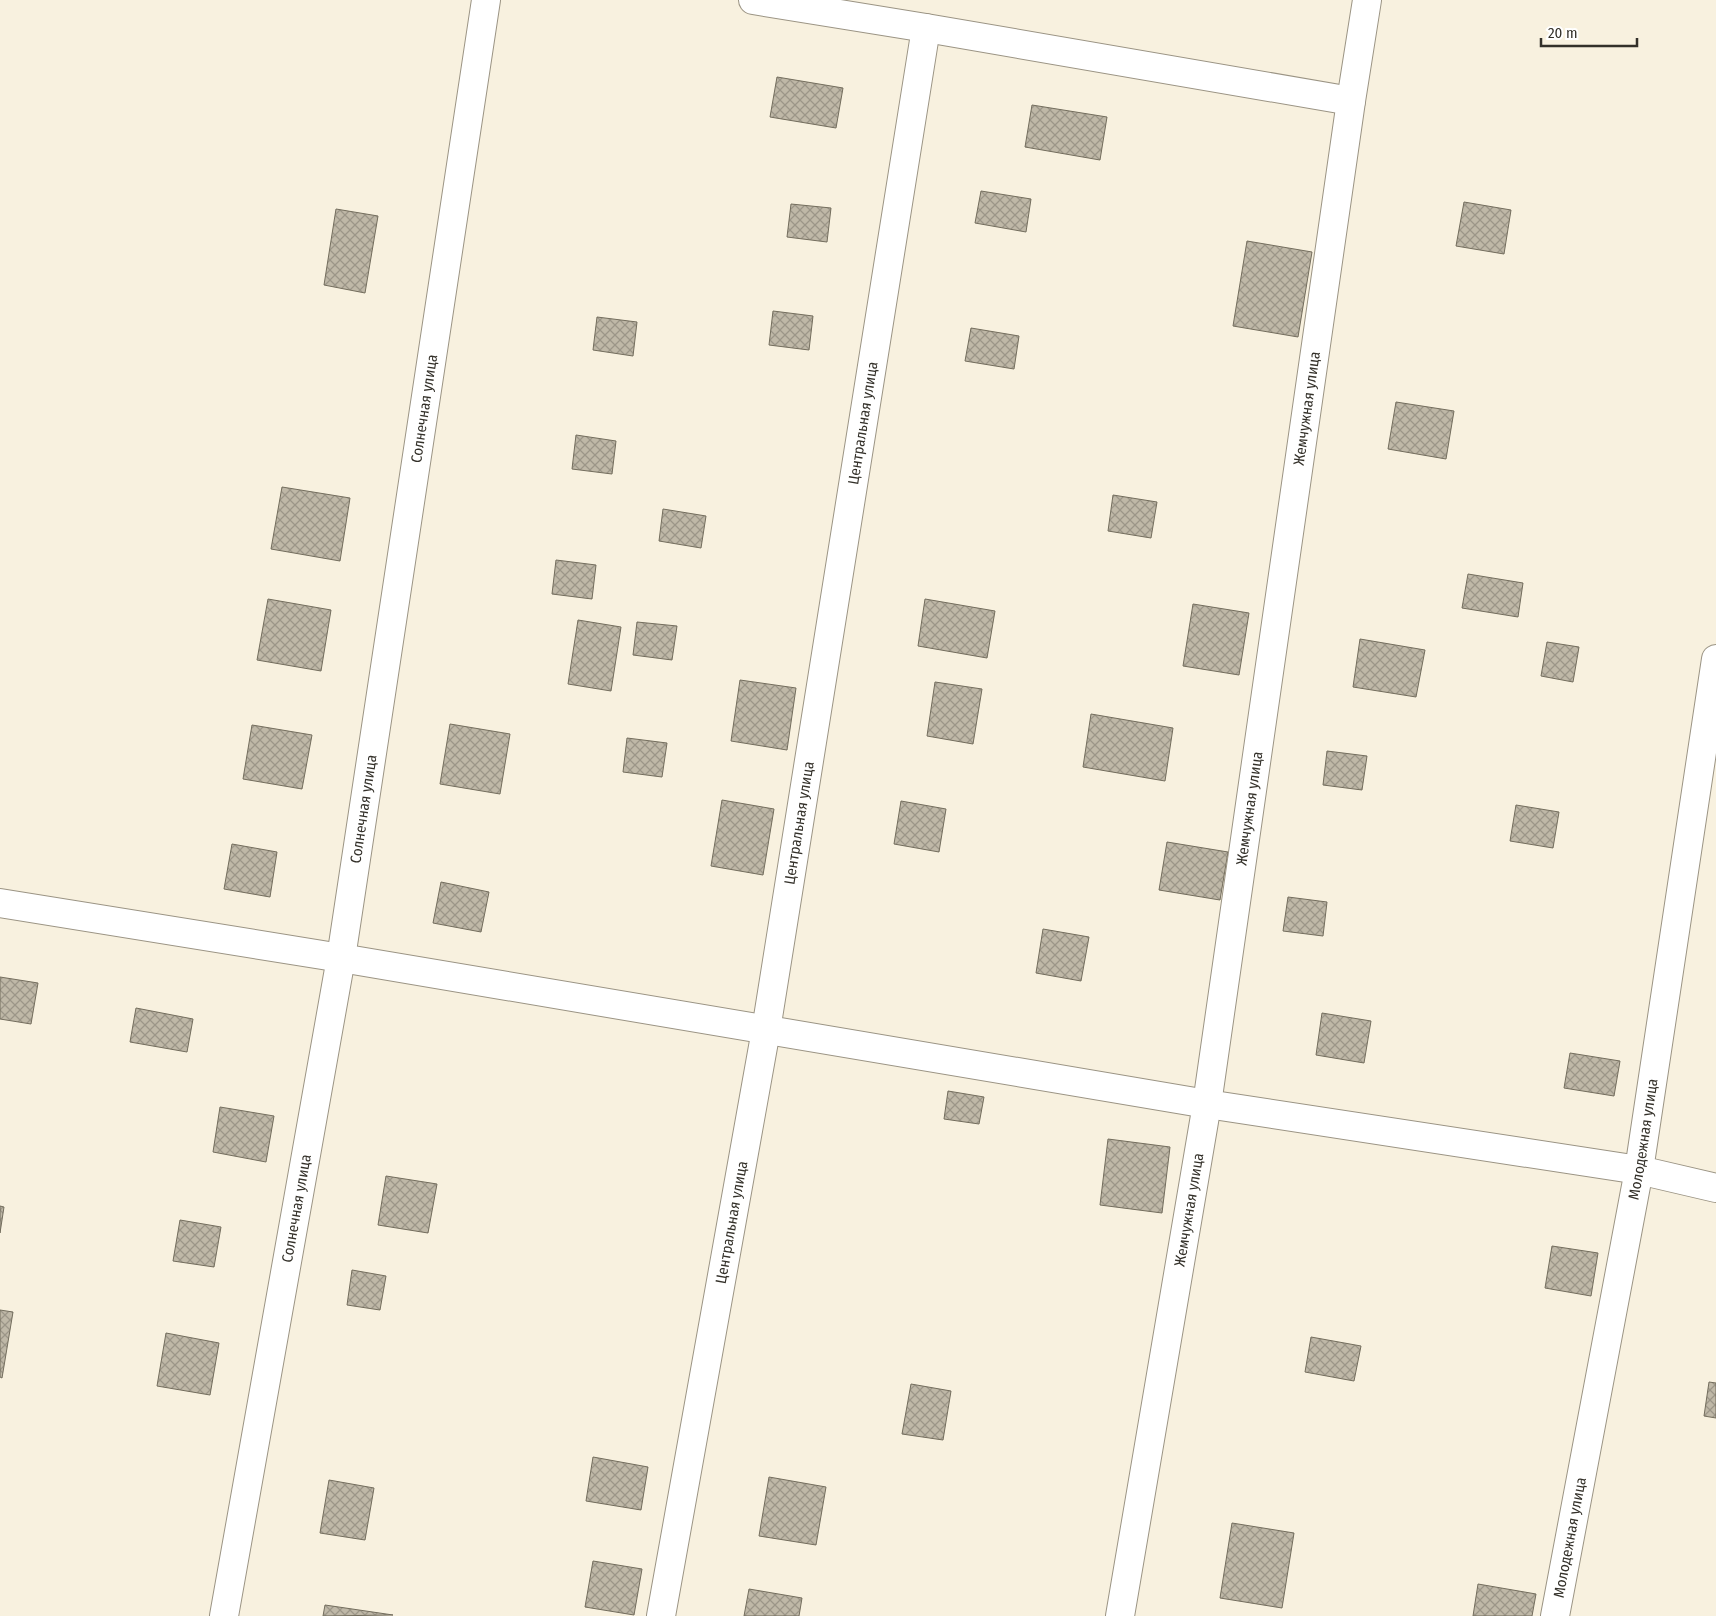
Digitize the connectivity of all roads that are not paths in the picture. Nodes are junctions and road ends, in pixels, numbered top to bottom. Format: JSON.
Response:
{"nodes":[{"id":1,"x":486,"y":0,"type":"edge"},
{"id":2,"x":753,"y":0,"type":"edge"},
{"id":3,"x":1367,"y":0,"type":"edge"},
{"id":4,"x":926,"y":28,"type":"junction"},
{"id":5,"x":1351,"y":101,"type":"junction"},
{"id":6,"x":1716,"y":659,"type":"edge"},
{"id":7,"x":0,"y":903,"type":"edge"},
{"id":8,"x":341,"y":958,"type":"junction"},
{"id":9,"x":766,"y":1030,"type":"junction"},
{"id":10,"x":1207,"y":1104,"type":"junction"},
{"id":11,"x":1638,"y":1170,"type":"junction"},
{"id":12,"x":1716,"y":1188,"type":"edge"},
{"id":13,"x":224,"y":1616,"type":"edge"},
{"id":14,"x":660,"y":1616,"type":"edge"},
{"id":15,"x":1120,"y":1616,"type":"edge"},
{"id":16,"x":1555,"y":1616,"type":"edge"}],
"edges":[{"from":1,"to":8,"type":"street","name":"Солнечная улица"},
{"from":2,"to":4,"type":"street"},
{"from":3,"to":5,"type":"street","name":"Жемчужная улица"},
{"from":4,"to":5,"type":"street"},
{"from":4,"to":9,"type":"street","name":"Центральная улица"},
{"from":5,"to":10,"type":"street","name":"Жемчужная улица"},
{"from":6,"to":11,"type":"street","name":"Молодежная улица"},
{"from":7,"to":8,"type":"street"},
{"from":8,"to":9,"type":"street"},
{"from":8,"to":13,"type":"street","name":"Солнечная улица"},
{"from":9,"to":10,"type":"street"},
{"from":9,"to":14,"type":"street","name":"Центральная улица"},
{"from":10,"to":11,"type":"street"},
{"from":10,"to":15,"type":"street","name":"Жемчужная улица"},
{"from":11,"to":12,"type":"street"},
{"from":11,"to":16,"type":"street","name":"Молодежная улица"}]}
